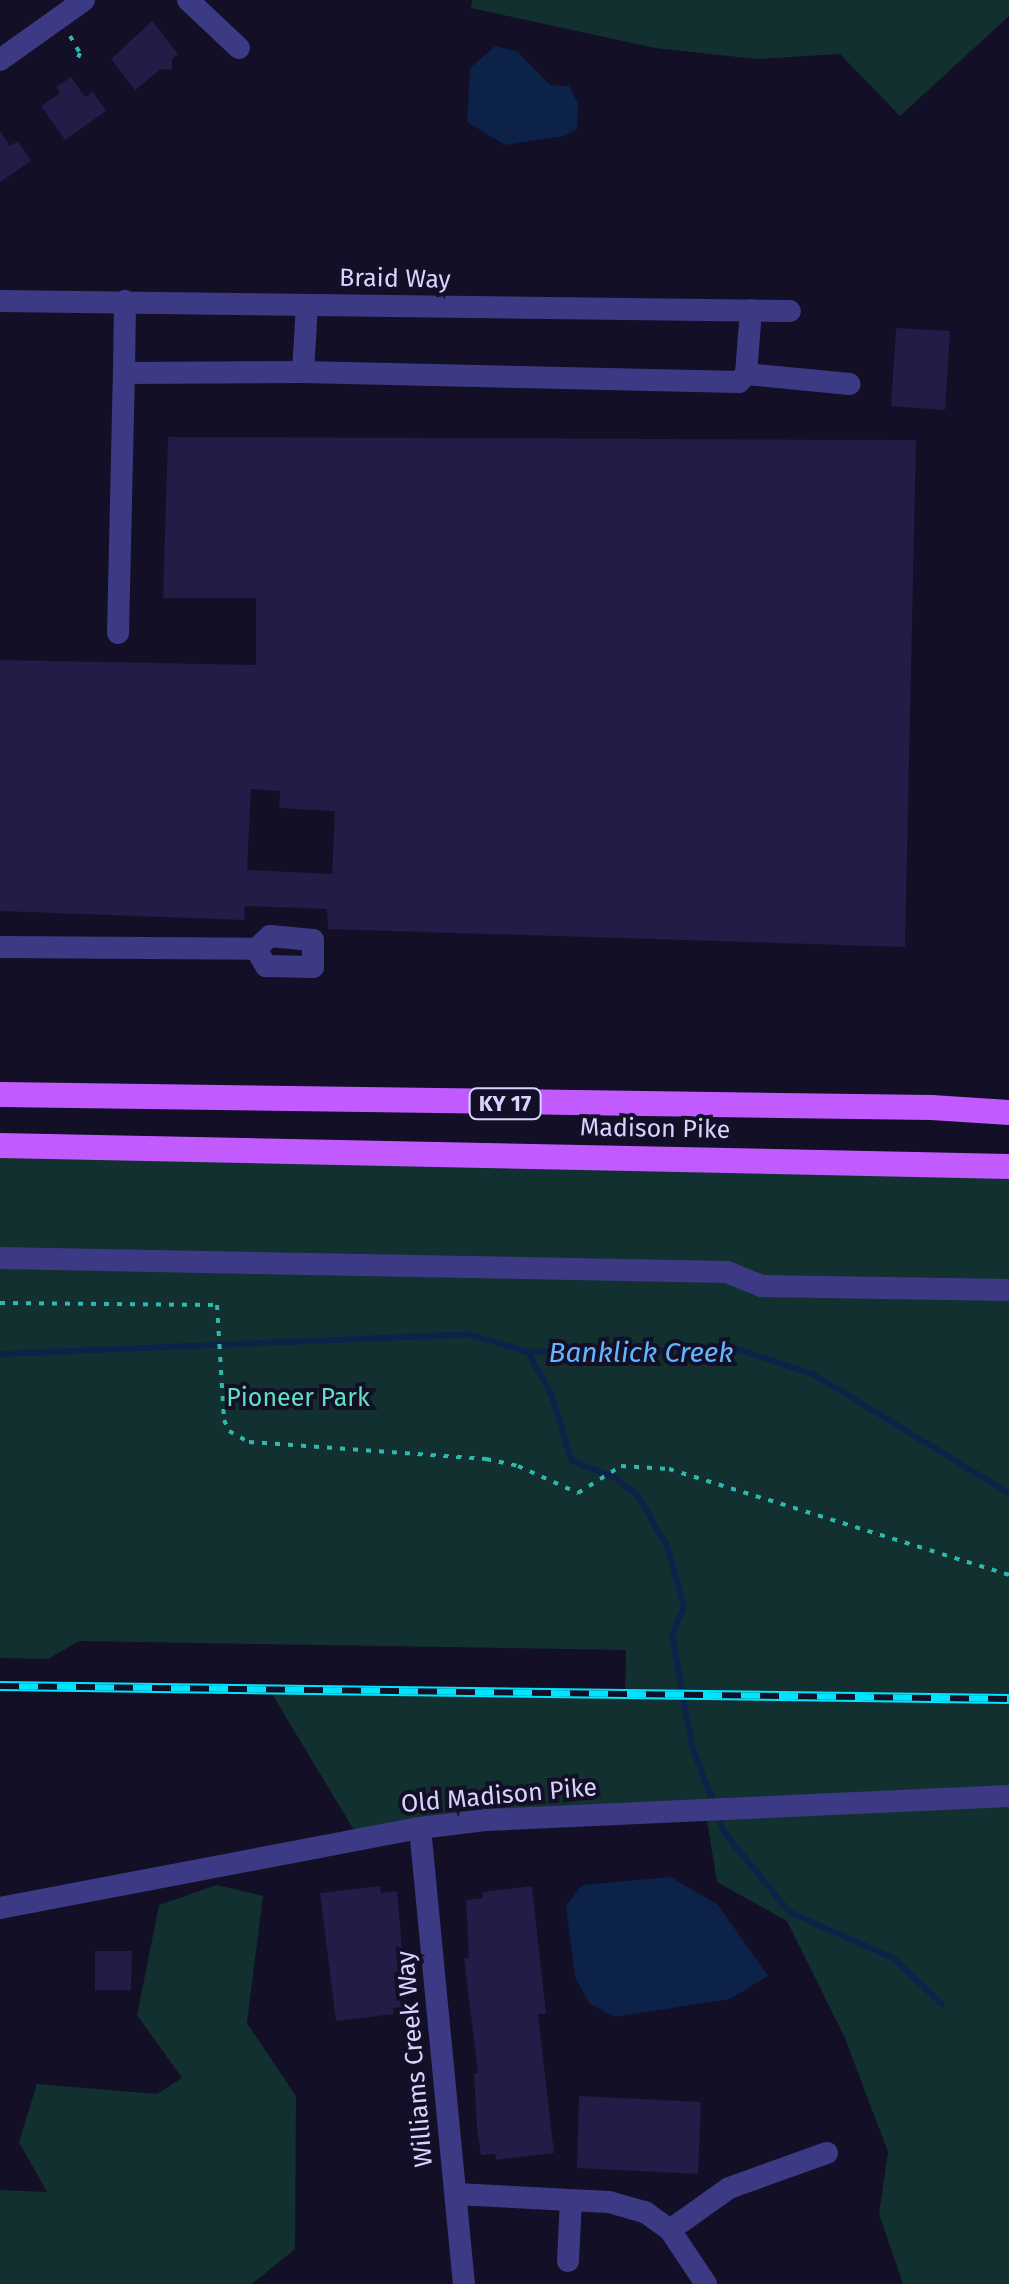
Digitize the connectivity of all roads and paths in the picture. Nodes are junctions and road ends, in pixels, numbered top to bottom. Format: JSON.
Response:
{"nodes":[{"id":1,"x":188,"y":0,"type":"edge"},
{"id":2,"x":69,"y":7,"type":"edge"},
{"id":3,"x":239,"y":48,"type":"dead end"},
{"id":4,"x":76,"y":63,"type":"dead end"},
{"id":5,"x":2,"y":71,"type":"edge"},
{"id":6,"x":0,"y":302,"type":"edge"},
{"id":7,"x":126,"y":302,"type":"junction"},
{"id":8,"x":306,"y":305,"type":"junction"},
{"id":9,"x":751,"y":310,"type":"junction"},
{"id":10,"x":790,"y":311,"type":"dead end"},
{"id":11,"x":303,"y":372,"type":"junction"},
{"id":12,"x":124,"y":373,"type":"junction"},
{"id":13,"x":746,"y":374,"type":"junction"},
{"id":14,"x":850,"y":384,"type":"dead end"},
{"id":15,"x":118,"y":633,"type":"dead end"},
{"id":16,"x":0,"y":947,"type":"edge"},
{"id":17,"x":256,"y":949,"type":"dead end"},
{"id":18,"x":0,"y":1094,"type":"edge"},
{"id":19,"x":1009,"y":1112,"type":"edge"},
{"id":20,"x":0,"y":1144,"type":"edge"},
{"id":21,"x":1009,"y":1166,"type":"edge"},
{"id":22,"x":0,"y":1258,"type":"edge"},
{"id":23,"x":1009,"y":1290,"type":"edge"},
{"id":24,"x":0,"y":1303,"type":"edge"},
{"id":25,"x":1009,"y":1575,"type":"edge"},
{"id":26,"x":1009,"y":1796,"type":"edge"},
{"id":27,"x":420,"y":1828,"type":"junction"},
{"id":28,"x":0,"y":1908,"type":"edge"},
{"id":29,"x":827,"y":2153,"type":"dead end"},
{"id":30,"x":456,"y":2194,"type":"junction"},
{"id":31,"x":571,"y":2200,"type":"junction"},
{"id":32,"x":670,"y":2230,"type":"junction"},
{"id":33,"x":568,"y":2261,"type":"dead end"},
{"id":34,"x":464,"y":2284,"type":"edge"},
{"id":35,"x":706,"y":2284,"type":"edge"}],
"edges":[{"from":1,"to":3,"type":"street"},
{"from":2,"to":4,"type":"path"},
{"from":2,"to":5,"type":"street"},
{"from":6,"to":7,"type":"street","name":"Braid Way"},
{"from":7,"to":8,"type":"street","name":"Braid Way"},
{"from":7,"to":12,"type":"street"},
{"from":8,"to":9,"type":"street","name":"Braid Way"},
{"from":8,"to":11,"type":"street"},
{"from":9,"to":10,"type":"street","name":"Braid Way"},
{"from":9,"to":13,"type":"street"},
{"from":11,"to":12,"type":"street"},
{"from":11,"to":13,"type":"street"},
{"from":12,"to":15,"type":"street"},
{"from":13,"to":14,"type":"street"},
{"from":16,"to":17,"type":"street"},
{"from":18,"to":19,"type":"main road","name":"Madison Pike","number":"KY 17"},
{"from":20,"to":21,"type":"main road","name":"Madison Pike","number":"KY 17"},
{"from":22,"to":23,"type":"street"},
{"from":24,"to":25,"type":"path"},
{"from":26,"to":27,"type":"street","name":"Old Madison Pike"},
{"from":27,"to":28,"type":"street","name":"Old Madison Pike"},
{"from":27,"to":30,"type":"street","name":"Williams Creek Way"},
{"from":29,"to":32,"type":"street"},
{"from":30,"to":31,"type":"street"},
{"from":30,"to":34,"type":"street","name":"Williams Creek Way"},
{"from":31,"to":32,"type":"street"},
{"from":31,"to":33,"type":"street"},
{"from":32,"to":35,"type":"street"}]}
